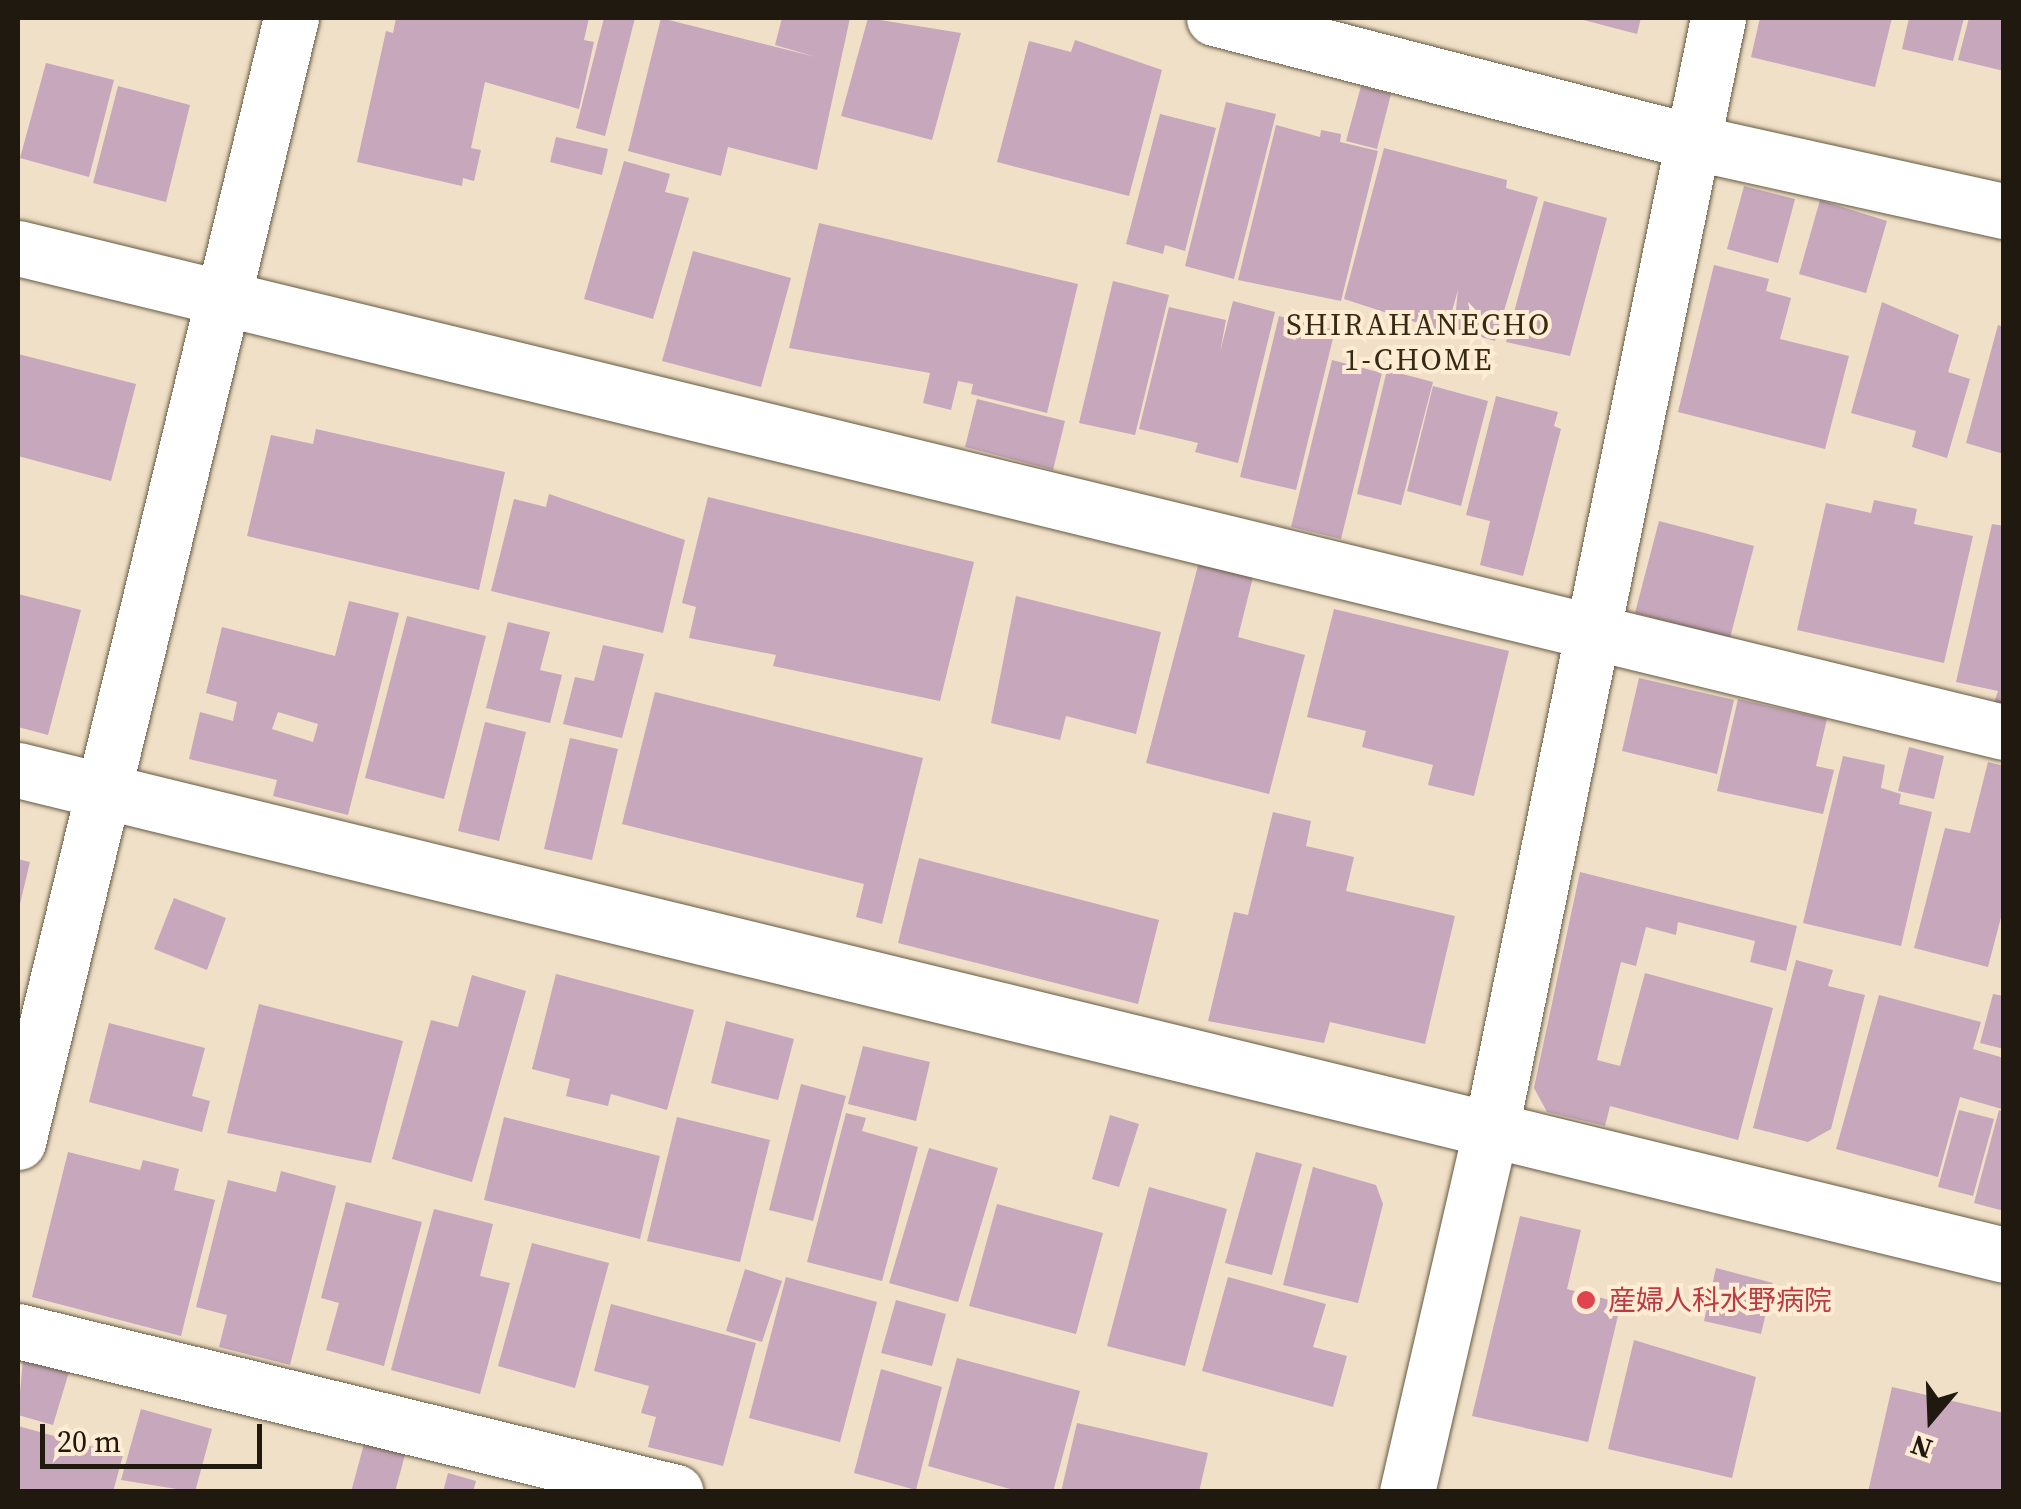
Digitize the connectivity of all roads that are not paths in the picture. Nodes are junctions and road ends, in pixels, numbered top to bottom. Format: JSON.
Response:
{"nodes":[{"id":1,"x":291,"y":18,"type":"edge"},
{"id":2,"x":1214,"y":18,"type":"edge"},
{"id":3,"x":1718,"y":18,"type":"edge"},
{"id":4,"x":1692,"y":142,"type":"junction"},
{"id":5,"x":2004,"y":210,"type":"edge"},
{"id":6,"x":18,"y":248,"type":"edge"},
{"id":7,"x":224,"y":299,"type":"junction"},
{"id":8,"x":1592,"y":632,"type":"junction"},
{"id":9,"x":2004,"y":732,"type":"edge"},
{"id":10,"x":18,"y":770,"type":"edge"},
{"id":11,"x":105,"y":791,"type":"junction"},
{"id":12,"x":1490,"y":1129,"type":"junction"},
{"id":13,"x":18,"y":1142,"type":"edge"},
{"id":14,"x":2004,"y":1255,"type":"edge"},
{"id":15,"x":18,"y":1330,"type":"edge"},
{"id":16,"x":676,"y":1492,"type":"edge"},
{"id":17,"x":1406,"y":1492,"type":"edge"}],
"edges":[{"from":1,"to":7,"type":"street"},
{"from":2,"to":4,"type":"street"},
{"from":3,"to":4,"type":"street"},
{"from":4,"to":5,"type":"street"},
{"from":4,"to":8,"type":"street"},
{"from":6,"to":7,"type":"street"},
{"from":7,"to":8,"type":"street"},
{"from":7,"to":11,"type":"street"},
{"from":8,"to":9,"type":"street"},
{"from":8,"to":12,"type":"street"},
{"from":10,"to":11,"type":"street"},
{"from":11,"to":12,"type":"street"},
{"from":11,"to":13,"type":"street"},
{"from":12,"to":14,"type":"street"},
{"from":12,"to":17,"type":"street"},
{"from":15,"to":16,"type":"street"}]}
